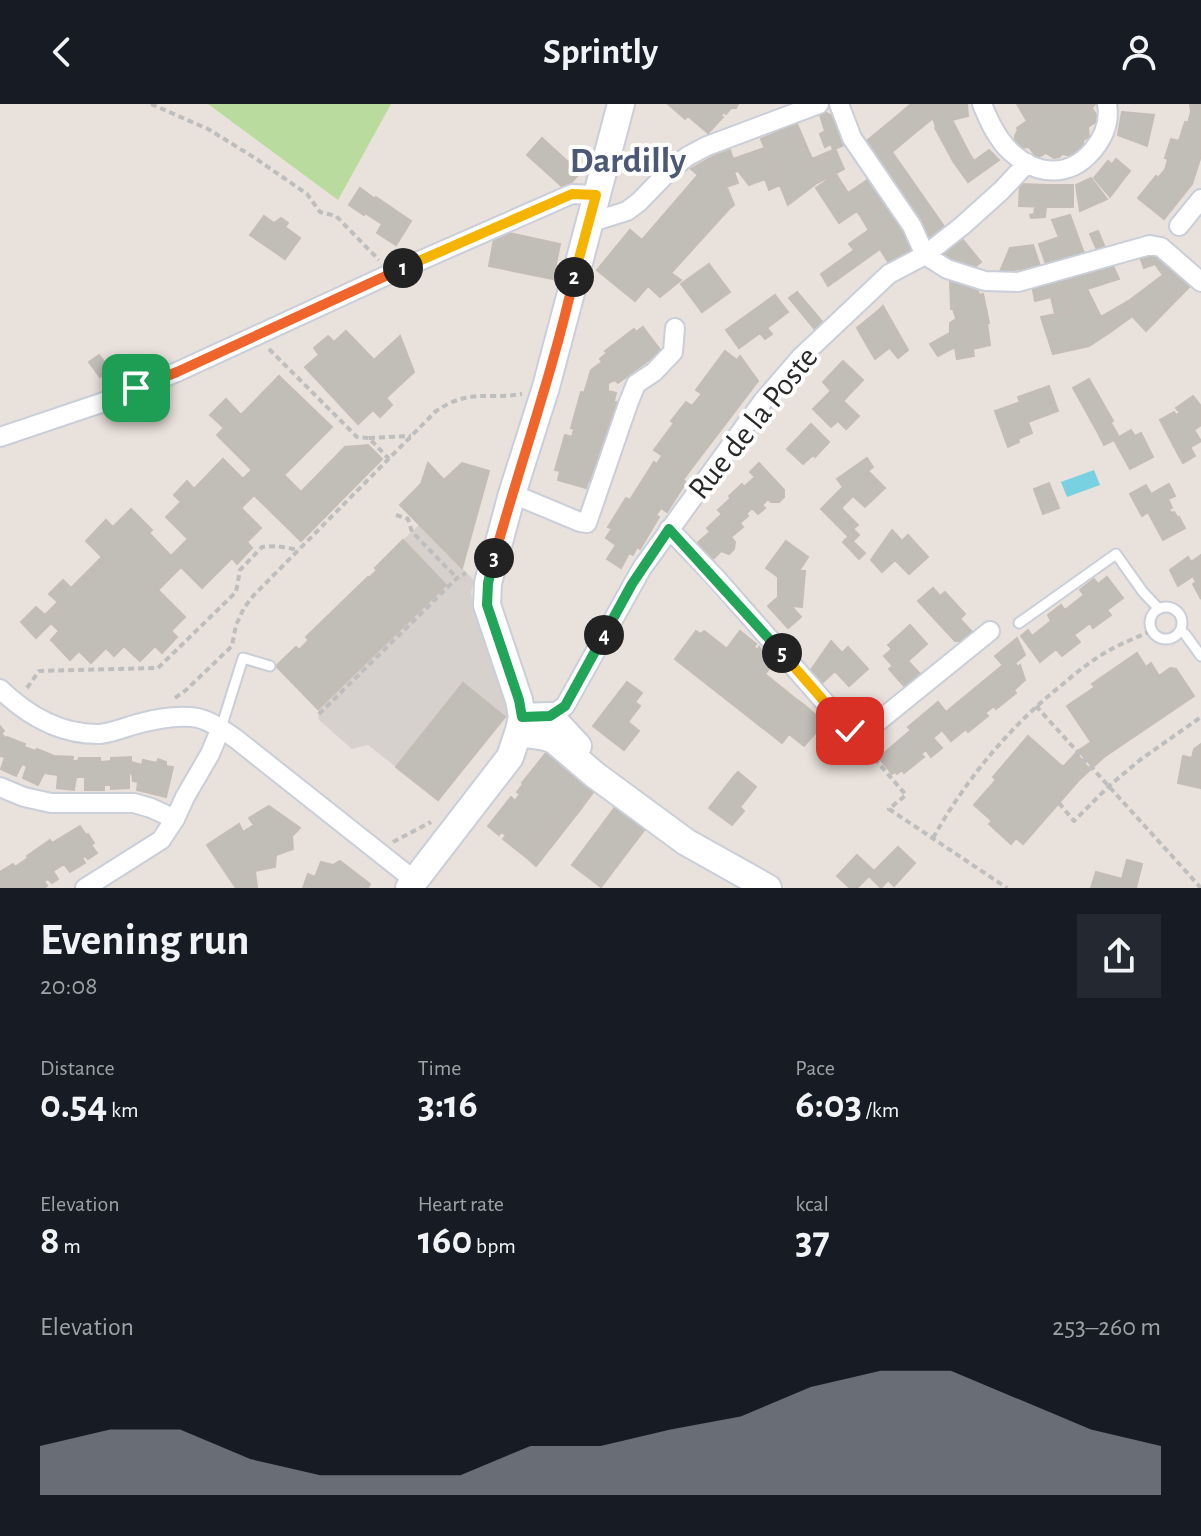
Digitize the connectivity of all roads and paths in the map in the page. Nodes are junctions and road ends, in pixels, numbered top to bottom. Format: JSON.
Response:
{"nodes":[{"id":1,"x":151,"y":104,"type":"edge"},
{"id":2,"x":621,"y":104,"type":"edge"},
{"id":3,"x":819,"y":104,"type":"edge"},
{"id":4,"x":839,"y":104,"type":"edge"},
{"id":5,"x":982,"y":104,"type":"edge"},
{"id":6,"x":1107,"y":104,"type":"edge"},
{"id":7,"x":789,"y":109,"type":"edge"},
{"id":8,"x":1027,"y":163,"type":"junction"},
{"id":9,"x":596,"y":195,"type":"junction"},
{"id":10,"x":1201,"y":199,"type":"edge"},
{"id":11,"x":589,"y":223,"type":"junction"},
{"id":12,"x":1179,"y":226,"type":"dead end"},
{"id":13,"x":925,"y":255,"type":"junction"},
{"id":14,"x":392,"y":273,"type":"junction"},
{"id":15,"x":1201,"y":282,"type":"edge"},
{"id":16,"x":675,"y":328,"type":"dead end"},
{"id":17,"x":266,"y":347,"type":"dead end"},
{"id":18,"x":531,"y":388,"type":"dead end"},
{"id":19,"x":412,"y":436,"type":"junction"},
{"id":20,"x":0,"y":437,"type":"edge"},
{"id":21,"x":369,"y":438,"type":"junction"},
{"id":22,"x":389,"y":459,"type":"junction"},
{"id":23,"x":520,"y":497,"type":"dead end"},
{"id":24,"x":396,"y":515,"type":"dead end"},
{"id":25,"x":669,"y":529,"type":"junction"},
{"id":26,"x":299,"y":550,"type":"junction"},
{"id":27,"x":466,"y":573,"type":"dead end"},
{"id":28,"x":457,"y":578,"type":"junction"},
{"id":29,"x":1159,"y":609,"type":"junction"},
{"id":30,"x":1019,"y":623,"type":"dead end"},
{"id":31,"x":1153,"y":630,"type":"junction"},
{"id":32,"x":990,"y":631,"type":"dead end"},
{"id":33,"x":1180,"y":631,"type":"junction"},
{"id":34,"x":1201,"y":656,"type":"edge"},
{"id":35,"x":270,"y":666,"type":"dead end"},
{"id":36,"x":27,"y":688,"type":"dead end"},
{"id":37,"x":0,"y":689,"type":"edge"},
{"id":38,"x":171,"y":700,"type":"dead end"},
{"id":39,"x":1036,"y":706,"type":"junction"},
{"id":40,"x":319,"y":714,"type":"dead end"},
{"id":41,"x":550,"y":716,"type":"junction"},
{"id":42,"x":1201,"y":717,"type":"edge"},
{"id":43,"x":520,"y":725,"type":"junction"},
{"id":44,"x":221,"y":728,"type":"junction"},
{"id":45,"x":850,"y":731,"type":"junction"},
{"id":46,"x":1109,"y":786,"type":"junction"},
{"id":47,"x":0,"y":787,"type":"edge"},
{"id":48,"x":627,"y":798,"type":"junction"},
{"id":49,"x":1059,"y":803,"type":"dead end"},
{"id":50,"x":175,"y":819,"type":"junction"},
{"id":51,"x":436,"y":820,"type":"dead end"},
{"id":52,"x":933,"y":838,"type":"junction"},
{"id":53,"x":391,"y":843,"type":"dead end"},
{"id":54,"x":411,"y":884,"type":"edge"},
{"id":55,"x":85,"y":888,"type":"edge"},
{"id":56,"x":768,"y":888,"type":"edge"},
{"id":57,"x":1007,"y":888,"type":"edge"},
{"id":58,"x":1201,"y":888,"type":"edge"}],
"edges":[{"from":1,"to":14,"type":"path"},
{"from":2,"to":9,"type":"street"},
{"from":3,"to":7,"type":"street"},
{"from":4,"to":13,"type":"street"},
{"from":5,"to":8,"type":"street"},
{"from":6,"to":8,"type":"street"},
{"from":7,"to":11,"type":"street"},
{"from":8,"to":13,"type":"street","name":"Rue de la Poste"},
{"from":9,"to":11,"type":"street"},
{"from":9,"to":14,"type":"street"},
{"from":10,"to":12,"type":"street"},
{"from":11,"to":43,"type":"street"},
{"from":13,"to":15,"type":"street"},
{"from":13,"to":25,"type":"street","name":"Rue de la Poste"},
{"from":14,"to":20,"type":"street"},
{"from":16,"to":23,"type":"street"},
{"from":17,"to":21,"type":"path"},
{"from":18,"to":19,"type":"path"},
{"from":19,"to":21,"type":"path"},
{"from":19,"to":22,"type":"path"},
{"from":21,"to":22,"type":"path"},
{"from":22,"to":26,"type":"path"},
{"from":24,"to":28,"type":"path"},
{"from":25,"to":41,"type":"street","name":"Rue de la Poste"},
{"from":25,"to":45,"type":"street"},
{"from":26,"to":36,"type":"path"},
{"from":26,"to":38,"type":"path"},
{"from":27,"to":28,"type":"path"},
{"from":28,"to":40,"type":"path"},
{"from":29,"to":30,"type":"lane"},
{"from":29,"to":31,"type":"lane"},
{"from":29,"to":33,"type":"lane"},
{"from":31,"to":33,"type":"lane"},
{"from":31,"to":39,"type":"path"},
{"from":32,"to":45,"type":"street"},
{"from":33,"to":34,"type":"lane"},
{"from":35,"to":44,"type":"lane"},
{"from":37,"to":44,"type":"street"},
{"from":39,"to":46,"type":"path"},
{"from":39,"to":52,"type":"path"},
{"from":41,"to":43,"type":"street"},
{"from":41,"to":48,"type":"street"},
{"from":42,"to":46,"type":"path"},
{"from":43,"to":48,"type":"street"},
{"from":43,"to":54,"type":"street"},
{"from":44,"to":50,"type":"street"},
{"from":44,"to":54,"type":"street"},
{"from":45,"to":52,"type":"path"},
{"from":46,"to":49,"type":"path"},
{"from":46,"to":58,"type":"path"},
{"from":47,"to":50,"type":"street"},
{"from":48,"to":56,"type":"street"},
{"from":50,"to":55,"type":"street"},
{"from":51,"to":53,"type":"path"},
{"from":52,"to":57,"type":"path"}]}
